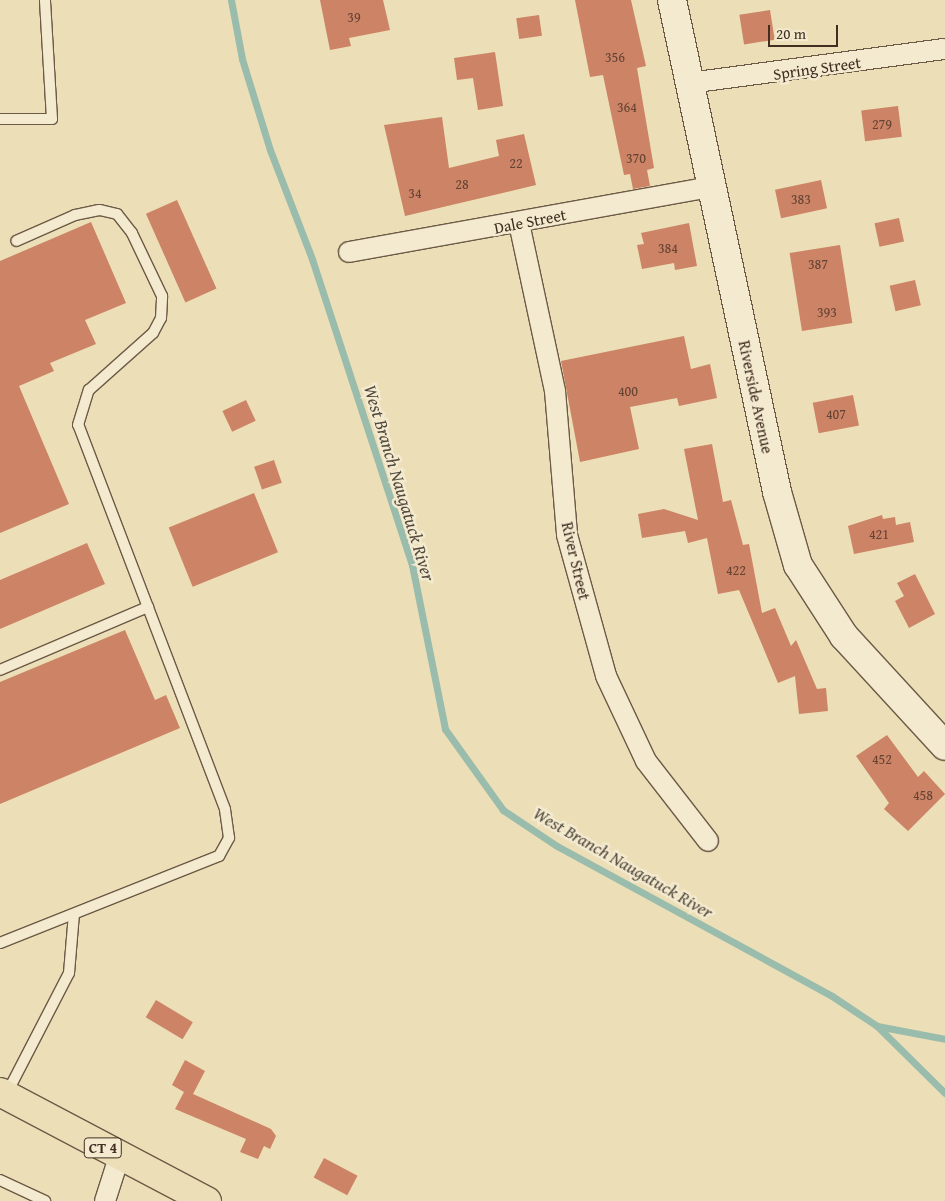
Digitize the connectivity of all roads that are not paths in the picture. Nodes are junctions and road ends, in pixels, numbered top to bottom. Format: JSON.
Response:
{"nodes":[{"id":1,"x":45,"y":0,"type":"edge"},
{"id":2,"x":672,"y":0,"type":"edge"},
{"id":3,"x":945,"y":49,"type":"edge"},
{"id":4,"x":688,"y":83,"type":"junction"},
{"id":5,"x":0,"y":118,"type":"edge"},
{"id":6,"x":710,"y":186,"type":"junction"},
{"id":7,"x":520,"y":223,"type":"junction"},
{"id":8,"x":16,"y":240,"type":"dead end"},
{"id":9,"x":349,"y":252,"type":"dead end"},
{"id":10,"x":148,"y":607,"type":"junction"},
{"id":11,"x":0,"y":670,"type":"edge"},
{"id":12,"x":945,"y":746,"type":"edge"},
{"id":13,"x":708,"y":841,"type":"dead end"},
{"id":14,"x":74,"y":914,"type":"junction"},
{"id":15,"x":0,"y":944,"type":"edge"},
{"id":16,"x":3,"y":1094,"type":"edge"},
{"id":17,"x":119,"y":1157,"type":"junction"},
{"id":18,"x":0,"y":1180,"type":"edge"},
{"id":19,"x":45,"y":1201,"type":"edge"},
{"id":20,"x":105,"y":1201,"type":"edge"},
{"id":21,"x":207,"y":1201,"type":"edge"}],
"edges":[{"from":1,"to":5,"type":"lane"},
{"from":2,"to":4,"type":"street","name":"Riverside Avenue"},
{"from":3,"to":4,"type":"street","name":"Spring Street"},
{"from":4,"to":6,"type":"street","name":"Riverside Avenue"},
{"from":6,"to":7,"type":"street","name":"Dale Street"},
{"from":6,"to":12,"type":"street","name":"Riverside Avenue"},
{"from":7,"to":9,"type":"street","name":"Dale Street"},
{"from":7,"to":13,"type":"street","name":"River Street"},
{"from":8,"to":10,"type":"lane"},
{"from":10,"to":11,"type":"lane"},
{"from":10,"to":14,"type":"lane"},
{"from":14,"to":15,"type":"lane"},
{"from":14,"to":16,"type":"lane"},
{"from":16,"to":17,"type":"main road","number":"CT 4"},
{"from":17,"to":20,"type":"street"},
{"from":17,"to":21,"type":"main road","number":"CT 4"},
{"from":18,"to":19,"type":"lane"}]}
